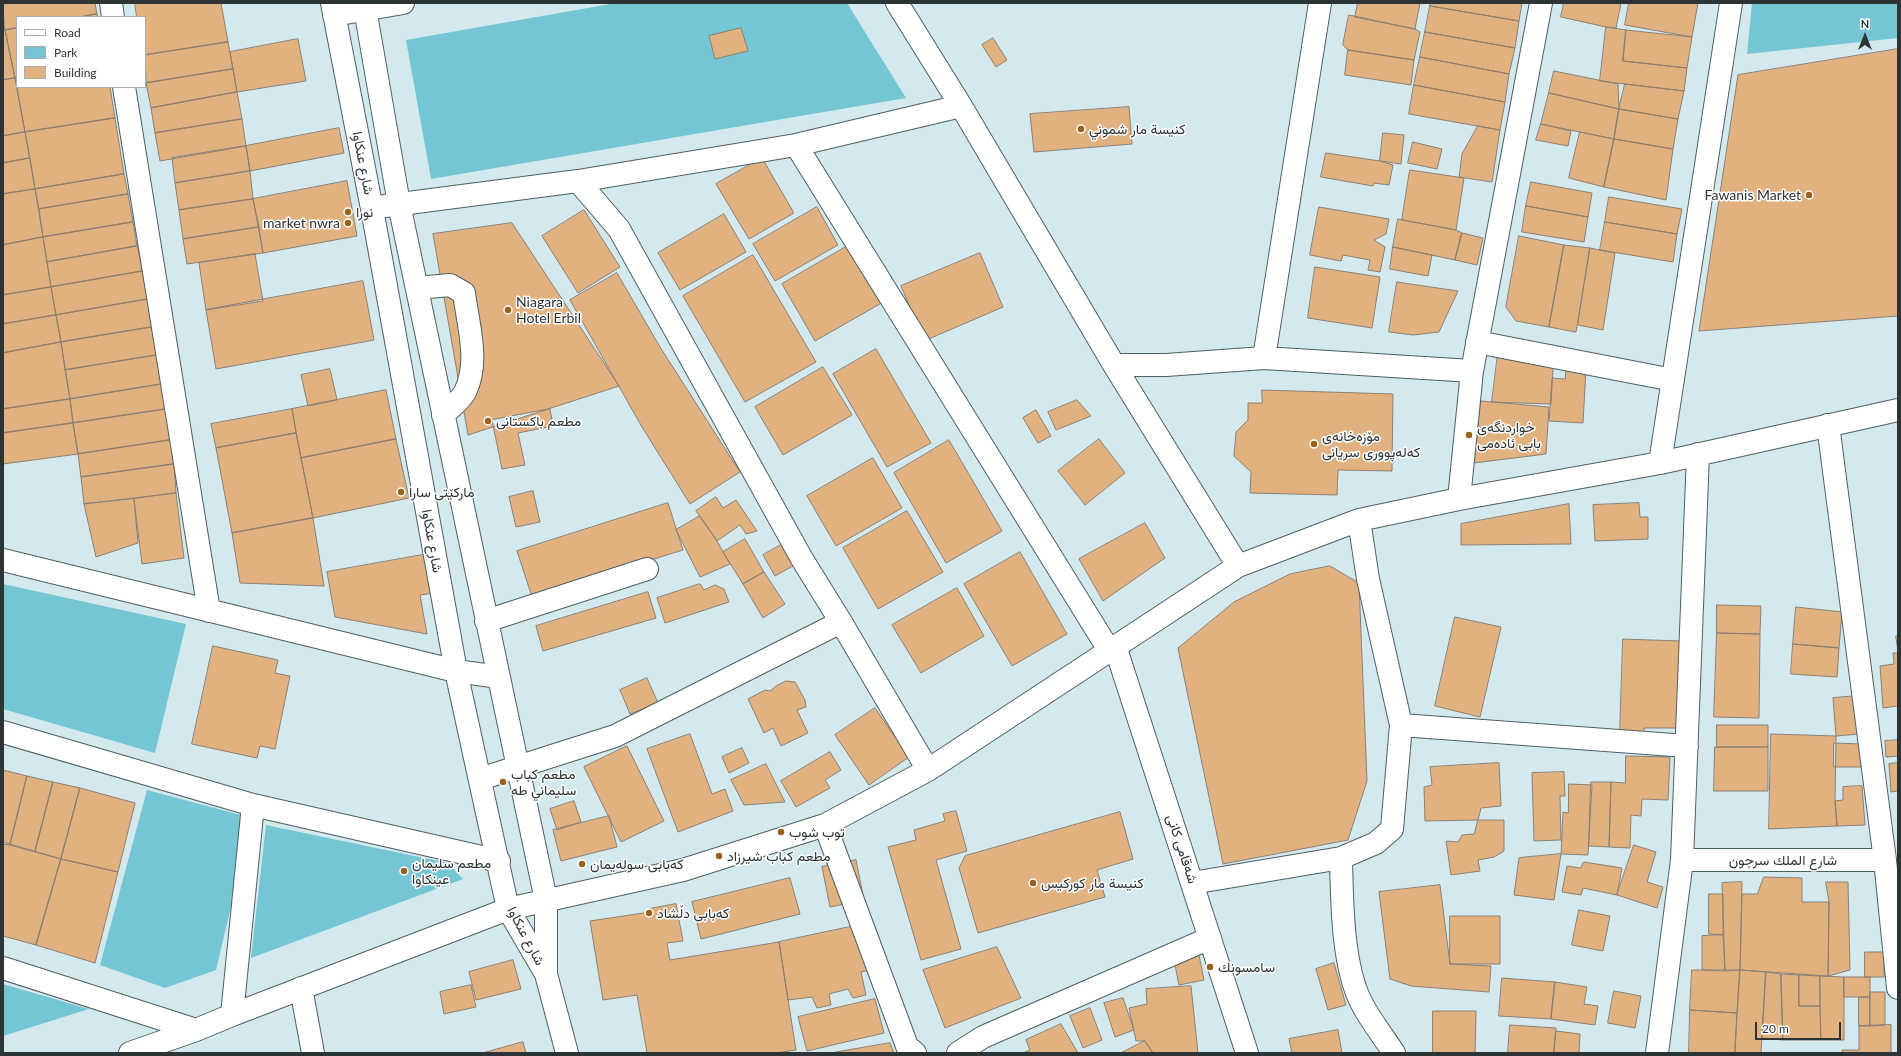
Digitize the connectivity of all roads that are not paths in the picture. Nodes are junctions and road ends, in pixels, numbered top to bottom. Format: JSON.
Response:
{"nodes":[{"id":1,"x":111,"y":3,"type":"edge"},
{"id":2,"x":403,"y":3,"type":"edge"},
{"id":3,"x":897,"y":3,"type":"edge"},
{"id":4,"x":1320,"y":3,"type":"edge"},
{"id":5,"x":1541,"y":3,"type":"edge"},
{"id":6,"x":1731,"y":3,"type":"edge"},
{"id":7,"x":365,"y":6,"type":"edge"},
{"id":8,"x":333,"y":9,"type":"edge"},
{"id":9,"x":113,"y":16,"type":"edge"},
{"id":10,"x":124,"y":88,"type":"edge"},
{"id":11,"x":961,"y":106,"type":"junction"},
{"id":12,"x":796,"y":145,"type":"junction"},
{"id":13,"x":578,"y":181,"type":"junction"},
{"id":14,"x":399,"y":204,"type":"junction"},
{"id":15,"x":372,"y":209,"type":"junction"},
{"id":16,"x":417,"y":288,"type":"junction"},
{"id":17,"x":1477,"y":342,"type":"junction"},
{"id":18,"x":1264,"y":358,"type":"junction"},
{"id":19,"x":1114,"y":365,"type":"junction"},
{"id":20,"x":1472,"y":371,"type":"junction"},
{"id":21,"x":1673,"y":380,"type":"junction"},
{"id":22,"x":1898,"y":410,"type":"edge"},
{"id":23,"x":443,"y":415,"type":"junction"},
{"id":24,"x":1828,"y":425,"type":"junction"},
{"id":25,"x":1698,"y":454,"type":"junction"},
{"id":26,"x":1660,"y":463,"type":"junction"},
{"id":27,"x":1459,"y":499,"type":"junction"},
{"id":28,"x":1359,"y":520,"type":"junction"},
{"id":29,"x":3,"y":560,"type":"edge"},
{"id":30,"x":1238,"y":566,"type":"junction"},
{"id":31,"x":647,"y":569,"type":"dead end"},
{"id":32,"x":209,"y":611,"type":"junction"},
{"id":33,"x":486,"y":621,"type":"junction"},
{"id":34,"x":841,"y":622,"type":"junction"},
{"id":35,"x":1112,"y":648,"type":"junction"},
{"id":36,"x":456,"y":671,"type":"junction"},
{"id":37,"x":499,"y":677,"type":"junction"},
{"id":38,"x":1401,"y":725,"type":"junction"},
{"id":39,"x":3,"y":732,"type":"edge"},
{"id":40,"x":1687,"y":746,"type":"junction"},
{"id":41,"x":518,"y":767,"type":"junction"},
{"id":42,"x":928,"y":770,"type":"junction"},
{"id":43,"x":480,"y":779,"type":"junction"},
{"id":44,"x":253,"y":804,"type":"junction"},
{"id":45,"x":825,"y":825,"type":"junction"},
{"id":46,"x":1341,"y":858,"type":"junction"},
{"id":47,"x":1682,"y":860,"type":"junction"},
{"id":48,"x":1885,"y":860,"type":"junction"},
{"id":49,"x":499,"y":861,"type":"junction"},
{"id":50,"x":1192,"y":882,"type":"junction"},
{"id":51,"x":546,"y":900,"type":"junction"},
{"id":52,"x":508,"y":909,"type":"junction"},
{"id":53,"x":1210,"y":938,"type":"junction"},
{"id":54,"x":3,"y":968,"type":"edge"},
{"id":55,"x":546,"y":974,"type":"junction"},
{"id":56,"x":301,"y":988,"type":"junction"},
{"id":57,"x":1898,"y":988,"type":"edge"},
{"id":58,"x":232,"y":1015,"type":"junction"},
{"id":59,"x":196,"y":1030,"type":"junction"},
{"id":60,"x":986,"y":1045,"type":"edge"},
{"id":61,"x":130,"y":1053,"type":"edge"},
{"id":62,"x":313,"y":1053,"type":"edge"},
{"id":63,"x":567,"y":1053,"type":"edge"},
{"id":64,"x":915,"y":1053,"type":"edge"},
{"id":65,"x":958,"y":1053,"type":"edge"},
{"id":66,"x":1247,"y":1053,"type":"edge"},
{"id":67,"x":1394,"y":1053,"type":"edge"},
{"id":68,"x":1657,"y":1053,"type":"edge"}],
"edges":[{"from":1,"to":9,"type":"street"},
{"from":2,"to":7,"type":"street"},
{"from":3,"to":11,"type":"street"},
{"from":4,"to":18,"type":"street"},
{"from":5,"to":17,"type":"street"},
{"from":6,"to":21,"type":"street"},
{"from":7,"to":8,"type":"street"},
{"from":7,"to":14,"type":"street","name":"شارع عنكاوا"},
{"from":8,"to":15,"type":"street","name":"شارع عنكاوا"},
{"from":10,"to":32,"type":"street"},
{"from":11,"to":12,"type":"street"},
{"from":11,"to":19,"type":"street"},
{"from":12,"to":13,"type":"street"},
{"from":12,"to":35,"type":"street","name":"شەقامی کانی"},
{"from":13,"to":14,"type":"street"},
{"from":13,"to":34,"type":"street"},
{"from":14,"to":15,"type":"street"},
{"from":14,"to":16,"type":"street","name":"شارع عنكاوا"},
{"from":15,"to":36,"type":"street","name":"شارع عنكاوا"},
{"from":16,"to":23,"type":"street","name":"شارع عنكاوا"},
{"from":16,"to":23,"type":"street"},
{"from":17,"to":20,"type":"street"},
{"from":17,"to":21,"type":"street"},
{"from":18,"to":19,"type":"street"},
{"from":18,"to":20,"type":"street"},
{"from":19,"to":30,"type":"street"},
{"from":20,"to":27,"type":"street"},
{"from":21,"to":26,"type":"street"},
{"from":22,"to":24,"type":"street"},
{"from":23,"to":33,"type":"street","name":"شارع عنكاوا"},
{"from":24,"to":25,"type":"street"},
{"from":24,"to":48,"type":"street"},
{"from":25,"to":26,"type":"street"},
{"from":25,"to":40,"type":"street"},
{"from":26,"to":27,"type":"street"},
{"from":27,"to":28,"type":"street"},
{"from":28,"to":30,"type":"street"},
{"from":28,"to":38,"type":"street"},
{"from":29,"to":32,"type":"street"},
{"from":30,"to":35,"type":"street"},
{"from":31,"to":33,"type":"street"},
{"from":32,"to":36,"type":"street"},
{"from":33,"to":37,"type":"street","name":"شارع عنكاوا"},
{"from":34,"to":41,"type":"street"},
{"from":34,"to":42,"type":"street"},
{"from":35,"to":42,"type":"street"},
{"from":35,"to":50,"type":"street","name":"شەقامی کانی"},
{"from":36,"to":37,"type":"street"},
{"from":36,"to":43,"type":"street","name":"شارع عنكاوا"},
{"from":37,"to":41,"type":"street","name":"شارع عنكاوا"},
{"from":38,"to":40,"type":"street"},
{"from":38,"to":46,"type":"street"},
{"from":39,"to":44,"type":"street"},
{"from":40,"to":47,"type":"street"},
{"from":41,"to":43,"type":"street"},
{"from":41,"to":51,"type":"street","name":"شارع عنكاوا"},
{"from":42,"to":45,"type":"street"},
{"from":43,"to":49,"type":"street","name":"شارع عنكاوا"},
{"from":44,"to":49,"type":"street"},
{"from":44,"to":58,"type":"street"},
{"from":45,"to":51,"type":"street"},
{"from":45,"to":64,"type":"street"},
{"from":46,"to":50,"type":"street"},
{"from":46,"to":67,"type":"street"},
{"from":47,"to":48,"type":"street","name":"شارع الملك سرجون"},
{"from":47,"to":68,"type":"street"},
{"from":48,"to":57,"type":"street"},
{"from":49,"to":52,"type":"street","name":"شارع عنكاوا"},
{"from":50,"to":53,"type":"street","name":"شەقامی کانی"},
{"from":51,"to":52,"type":"street"},
{"from":51,"to":55,"type":"street","name":"شارع عنكاوا"},
{"from":52,"to":55,"type":"street","name":"شارع عنكاوا"},
{"from":52,"to":56,"type":"street"},
{"from":53,"to":60,"type":"street"},
{"from":53,"to":66,"type":"street","name":"شەقامی کانی"},
{"from":54,"to":59,"type":"street"},
{"from":55,"to":63,"type":"street","name":"شارع عنكاوا"},
{"from":56,"to":58,"type":"street"},
{"from":56,"to":62,"type":"street"},
{"from":58,"to":59,"type":"street"},
{"from":59,"to":61,"type":"street"},
{"from":60,"to":65,"type":"street"}]}
